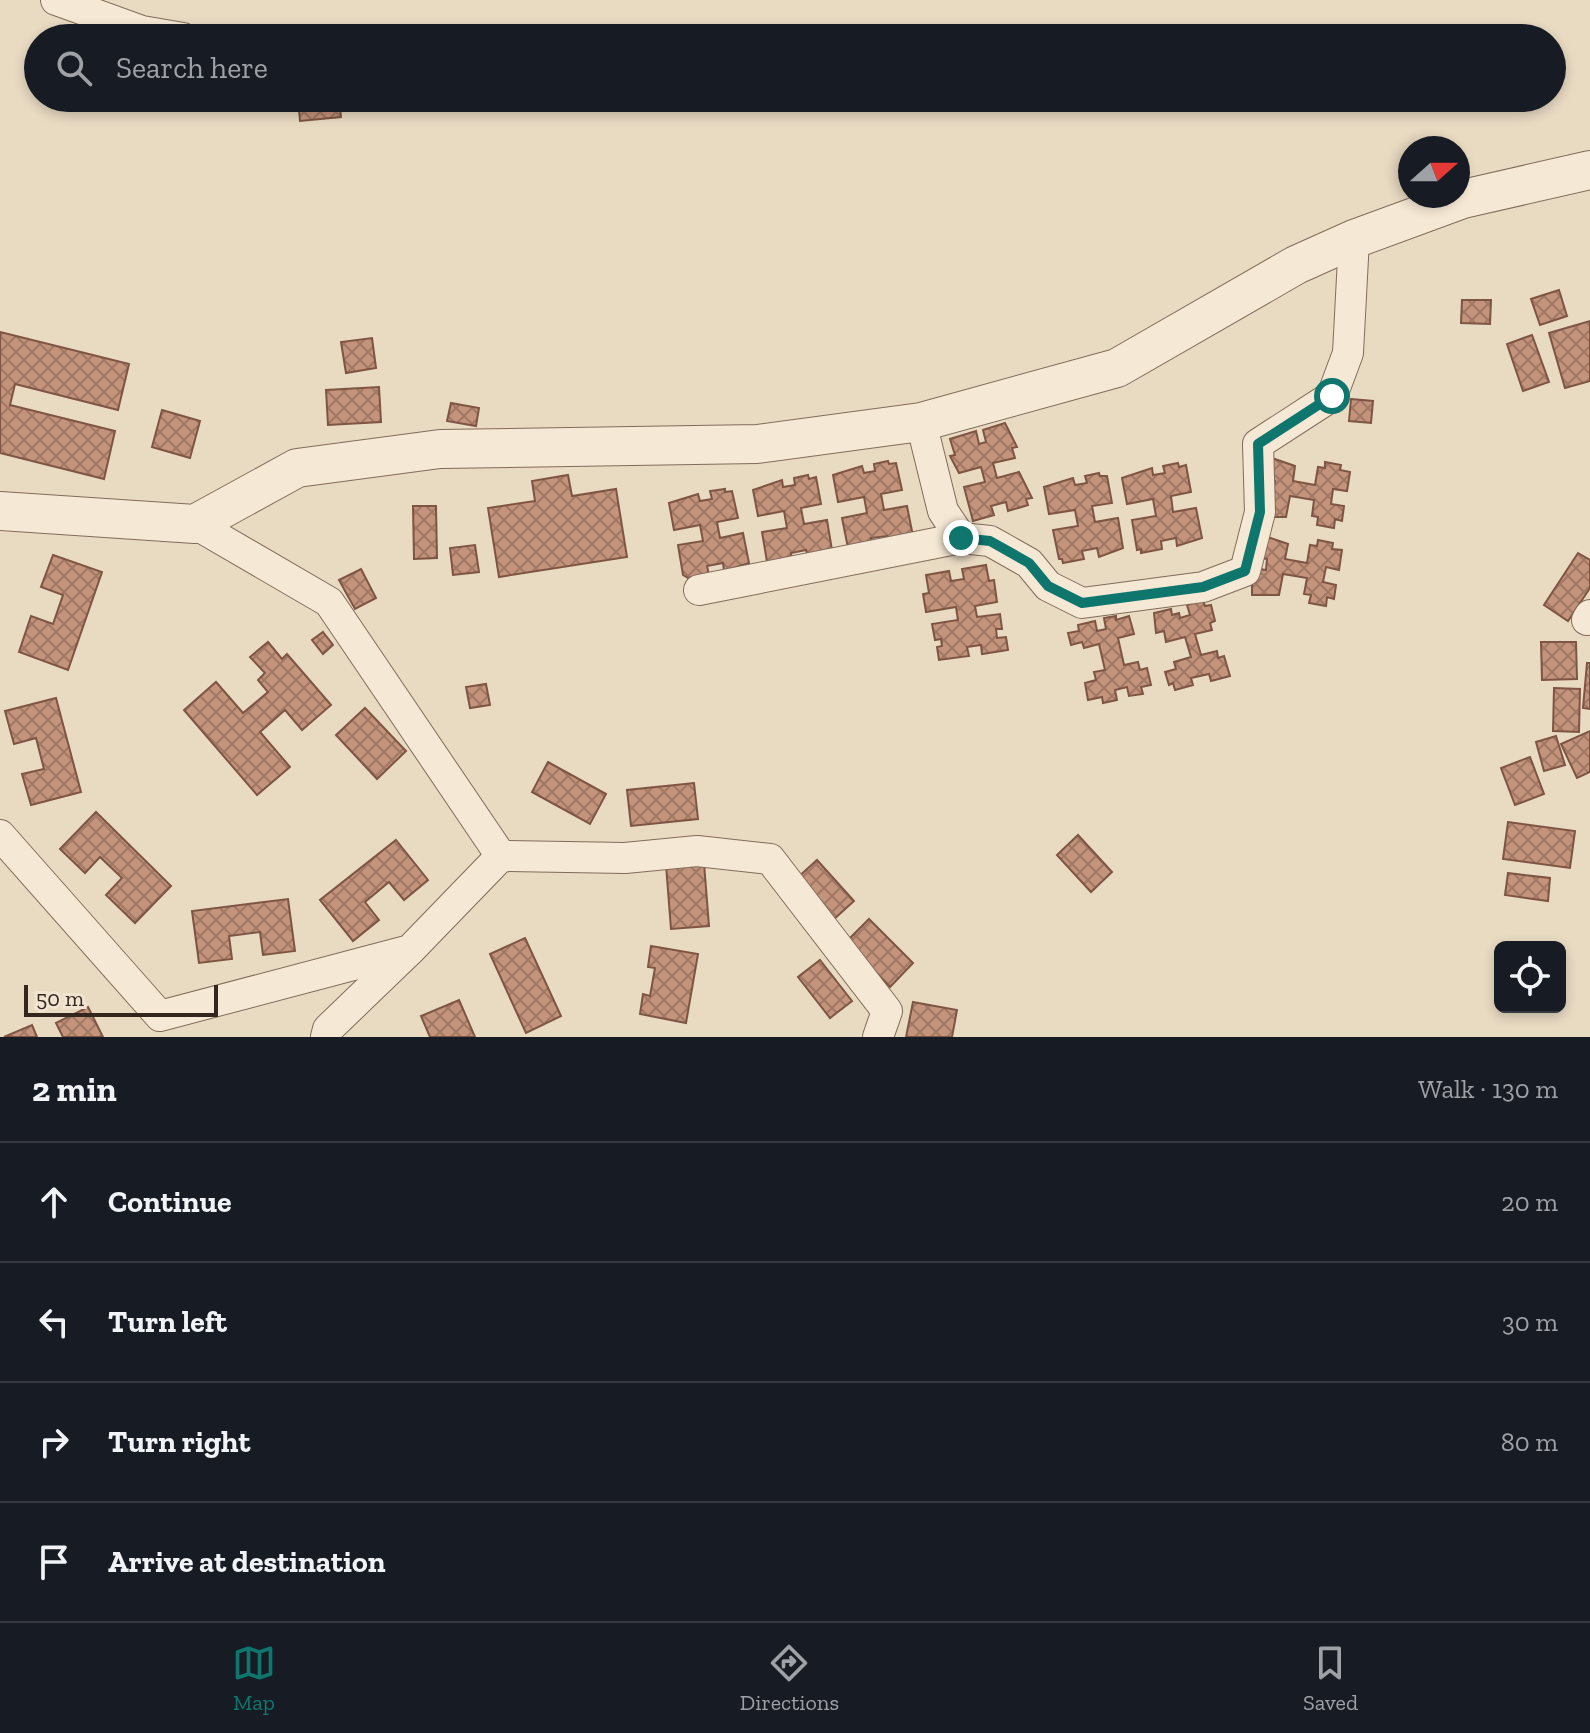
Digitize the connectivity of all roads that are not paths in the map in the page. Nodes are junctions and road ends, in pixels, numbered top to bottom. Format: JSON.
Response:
{"nodes":[{"id":1,"x":56,"y":0,"type":"edge"},
{"id":2,"x":123,"y":24,"type":"edge"},
{"id":3,"x":1590,"y":170,"type":"edge"},
{"id":4,"x":1354,"y":239,"type":"junction"},
{"id":5,"x":921,"y":422,"type":"junction"},
{"id":6,"x":0,"y":511,"type":"edge"},
{"id":7,"x":195,"y":524,"type":"junction"},
{"id":8,"x":961,"y":538,"type":"junction"},
{"id":9,"x":699,"y":590,"type":"dead end"},
{"id":10,"x":0,"y":835,"type":"edge"},
{"id":11,"x":501,"y":856,"type":"junction"},
{"id":12,"x":410,"y":950,"type":"junction"},
{"id":13,"x":326,"y":1037,"type":"edge"},
{"id":14,"x":878,"y":1037,"type":"edge"}],
"edges":[{"from":1,"to":2,"type":"street"},
{"from":3,"to":4,"type":"street"},
{"from":4,"to":5,"type":"street"},
{"from":4,"to":8,"type":"street"},
{"from":5,"to":7,"type":"street"},
{"from":5,"to":8,"type":"street"},
{"from":6,"to":7,"type":"street"},
{"from":7,"to":11,"type":"street"},
{"from":8,"to":9,"type":"street"},
{"from":10,"to":12,"type":"street"},
{"from":11,"to":12,"type":"street"},
{"from":11,"to":14,"type":"street"},
{"from":12,"to":13,"type":"street"}]}
